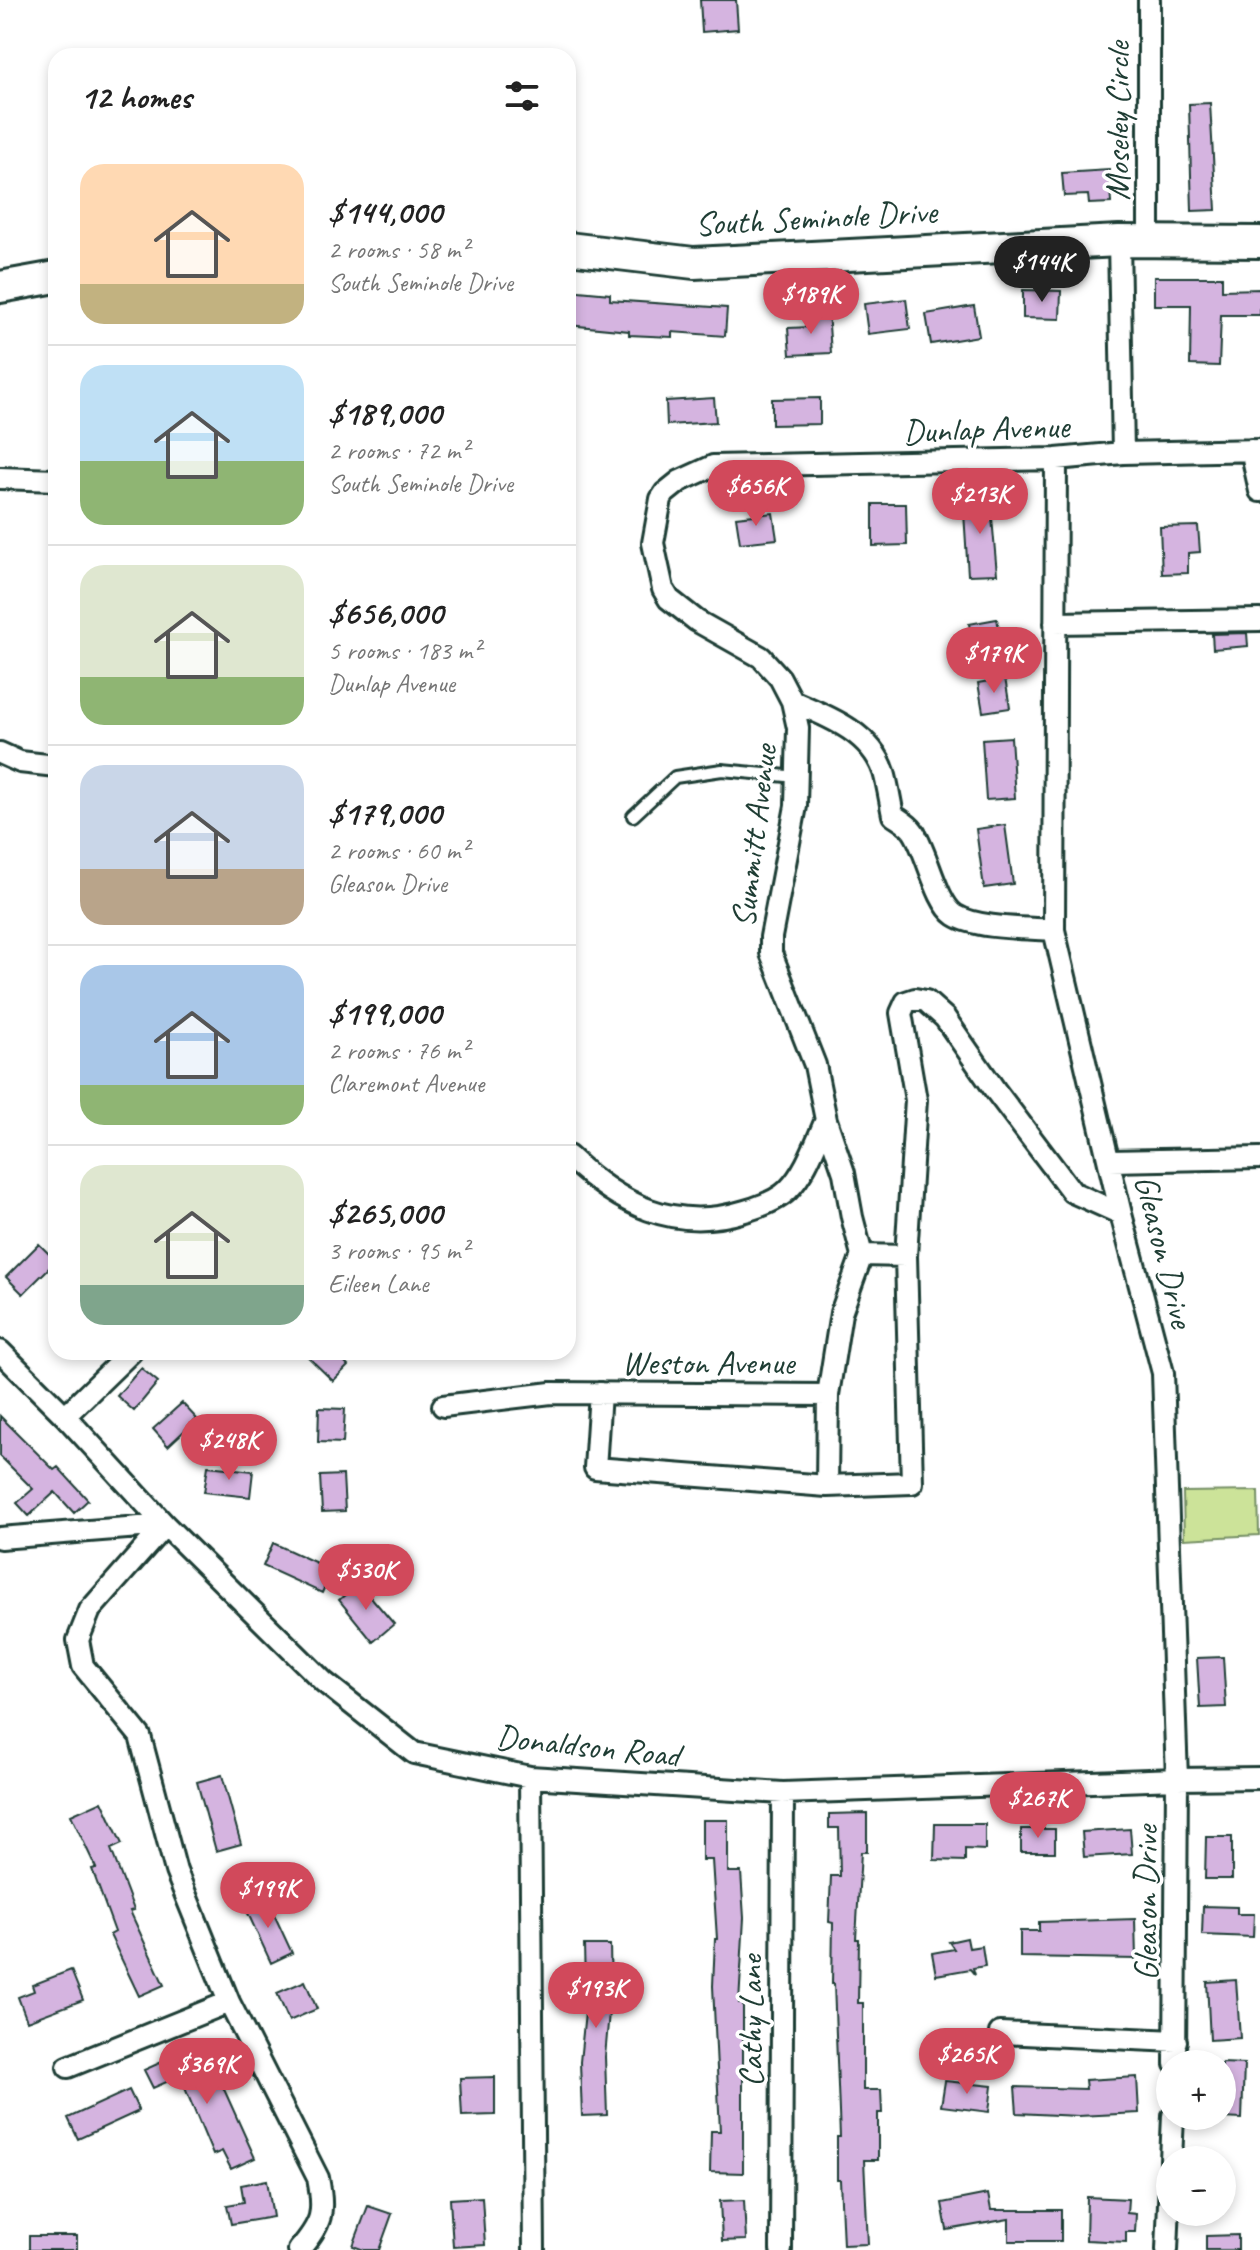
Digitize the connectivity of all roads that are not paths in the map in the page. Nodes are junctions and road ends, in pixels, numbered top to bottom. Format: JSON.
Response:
{"nodes":[{"id":1,"x":1149,"y":0,"type":"edge"},
{"id":2,"x":1134,"y":241,"type":"junction"},
{"id":3,"x":1260,"y":242,"type":"edge"},
{"id":4,"x":576,"y":249,"type":"edge"},
{"id":5,"x":48,"y":278,"type":"edge"},
{"id":6,"x":0,"y":287,"type":"edge"},
{"id":7,"x":1255,"y":450,"type":"edge"},
{"id":8,"x":1123,"y":453,"type":"junction"},
{"id":9,"x":1056,"y":459,"type":"junction"},
{"id":10,"x":713,"y":466,"type":"joint"},
{"id":11,"x":0,"y":478,"type":"edge"},
{"id":12,"x":48,"y":480,"type":"edge"},
{"id":13,"x":1260,"y":491,"type":"edge"},
{"id":14,"x":1260,"y":620,"type":"edge"},
{"id":15,"x":1055,"y":623,"type":"junction"},
{"id":16,"x":792,"y":701,"type":"junction"},
{"id":17,"x":0,"y":753,"type":"edge"},
{"id":18,"x":48,"y":765,"type":"edge"},
{"id":19,"x":798,"y":777,"type":"junction"},
{"id":20,"x":633,"y":816,"type":"dead end"},
{"id":21,"x":1054,"y":930,"type":"junction"},
{"id":22,"x":826,"y":1120,"type":"junction"},
{"id":23,"x":1260,"y":1158,"type":"edge"},
{"id":24,"x":1110,"y":1161,"type":"junction"},
{"id":25,"x":576,"y":1163,"type":"edge"},
{"id":26,"x":1121,"y":1214,"type":"junction"},
{"id":27,"x":862,"y":1255,"type":"junction"},
{"id":28,"x":906,"y":1256,"type":"junction"},
{"id":29,"x":0,"y":1351,"type":"edge"},
{"id":30,"x":123,"y":1360,"type":"edge"},
{"id":31,"x":600,"y":1393,"type":"junction"},
{"id":32,"x":828,"y":1395,"type":"junction"},
{"id":33,"x":443,"y":1406,"type":"dead end"},
{"id":34,"x":65,"y":1416,"type":"junction"},
{"id":35,"x":827,"y":1486,"type":"junction"},
{"id":36,"x":165,"y":1525,"type":"junction"},
{"id":37,"x":0,"y":1538,"type":"edge"},
{"id":38,"x":530,"y":1777,"type":"junction"},
{"id":39,"x":1260,"y":1778,"type":"edge"},
{"id":40,"x":1177,"y":1779,"type":"junction"},
{"id":41,"x":783,"y":1793,"type":"junction"},
{"id":42,"x":229,"y":2002,"type":"junction"},
{"id":43,"x":1000,"y":2033,"type":"dead end"},
{"id":44,"x":1176,"y":2041,"type":"junction"},
{"id":45,"x":1176,"y":2050,"type":"edge"},
{"id":46,"x":68,"y":2067,"type":"dead end"},
{"id":47,"x":1168,"y":2226,"type":"edge"},
{"id":48,"x":299,"y":2250,"type":"edge"},
{"id":49,"x":534,"y":2250,"type":"edge"},
{"id":50,"x":781,"y":2250,"type":"edge"},
{"id":51,"x":1167,"y":2250,"type":"edge"}],
"edges":[{"from":1,"to":2,"type":"street","name":"Moseley Circle"},
{"from":2,"to":3,"type":"street","name":"South Seminole Drive"},
{"from":2,"to":4,"type":"street","name":"South Seminole Drive"},
{"from":2,"to":8,"type":"street"},
{"from":5,"to":6,"type":"street"},
{"from":7,"to":8,"type":"street","name":"Dunlap Avenue"},
{"from":7,"to":13,"type":"street"},
{"from":8,"to":9,"type":"street","name":"Dunlap Avenue"},
{"from":9,"to":10,"type":"street","name":"Dunlap Avenue"},
{"from":9,"to":15,"type":"street","name":"Gleason Drive"},
{"from":10,"to":16,"type":"street","name":"Summitt Avenue"},
{"from":11,"to":12,"type":"street"},
{"from":14,"to":15,"type":"street"},
{"from":15,"to":21,"type":"street","name":"Gleason Drive"},
{"from":16,"to":19,"type":"street","name":"Summitt Avenue"},
{"from":16,"to":21,"type":"street"},
{"from":17,"to":18,"type":"street"},
{"from":19,"to":20,"type":"lane"},
{"from":19,"to":22,"type":"street","name":"Summitt Avenue"},
{"from":21,"to":24,"type":"street","name":"Gleason Drive"},
{"from":22,"to":25,"type":"street"},
{"from":22,"to":27,"type":"street","name":"Summitt Avenue"},
{"from":23,"to":24,"type":"street"},
{"from":24,"to":26,"type":"street","name":"Gleason Drive"},
{"from":26,"to":28,"type":"street"},
{"from":26,"to":40,"type":"street","name":"Gleason Drive"},
{"from":27,"to":28,"type":"street"},
{"from":27,"to":32,"type":"street","name":"Weston Avenue"},
{"from":28,"to":35,"type":"street"},
{"from":29,"to":34,"type":"street","name":"Donaldson Road"},
{"from":30,"to":34,"type":"street"},
{"from":31,"to":32,"type":"street","name":"Weston Avenue"},
{"from":31,"to":33,"type":"street","name":"Weston Avenue"},
{"from":31,"to":35,"type":"street"},
{"from":32,"to":35,"type":"street"},
{"from":34,"to":36,"type":"street","name":"Donaldson Road"},
{"from":36,"to":37,"type":"street"},
{"from":36,"to":38,"type":"street","name":"Donaldson Road"},
{"from":36,"to":42,"type":"street"},
{"from":38,"to":41,"type":"street","name":"Donaldson Road"},
{"from":38,"to":49,"type":"street"},
{"from":39,"to":40,"type":"street","name":"Donaldson Road"},
{"from":40,"to":41,"type":"street","name":"Donaldson Road"},
{"from":40,"to":44,"type":"street","name":"Gleason Drive"},
{"from":41,"to":50,"type":"street","name":"Cathy Lane"},
{"from":42,"to":46,"type":"street"},
{"from":42,"to":48,"type":"street"},
{"from":43,"to":44,"type":"street"},
{"from":44,"to":45,"type":"street","name":"Gleason Drive"},
{"from":47,"to":51,"type":"street"}]}
